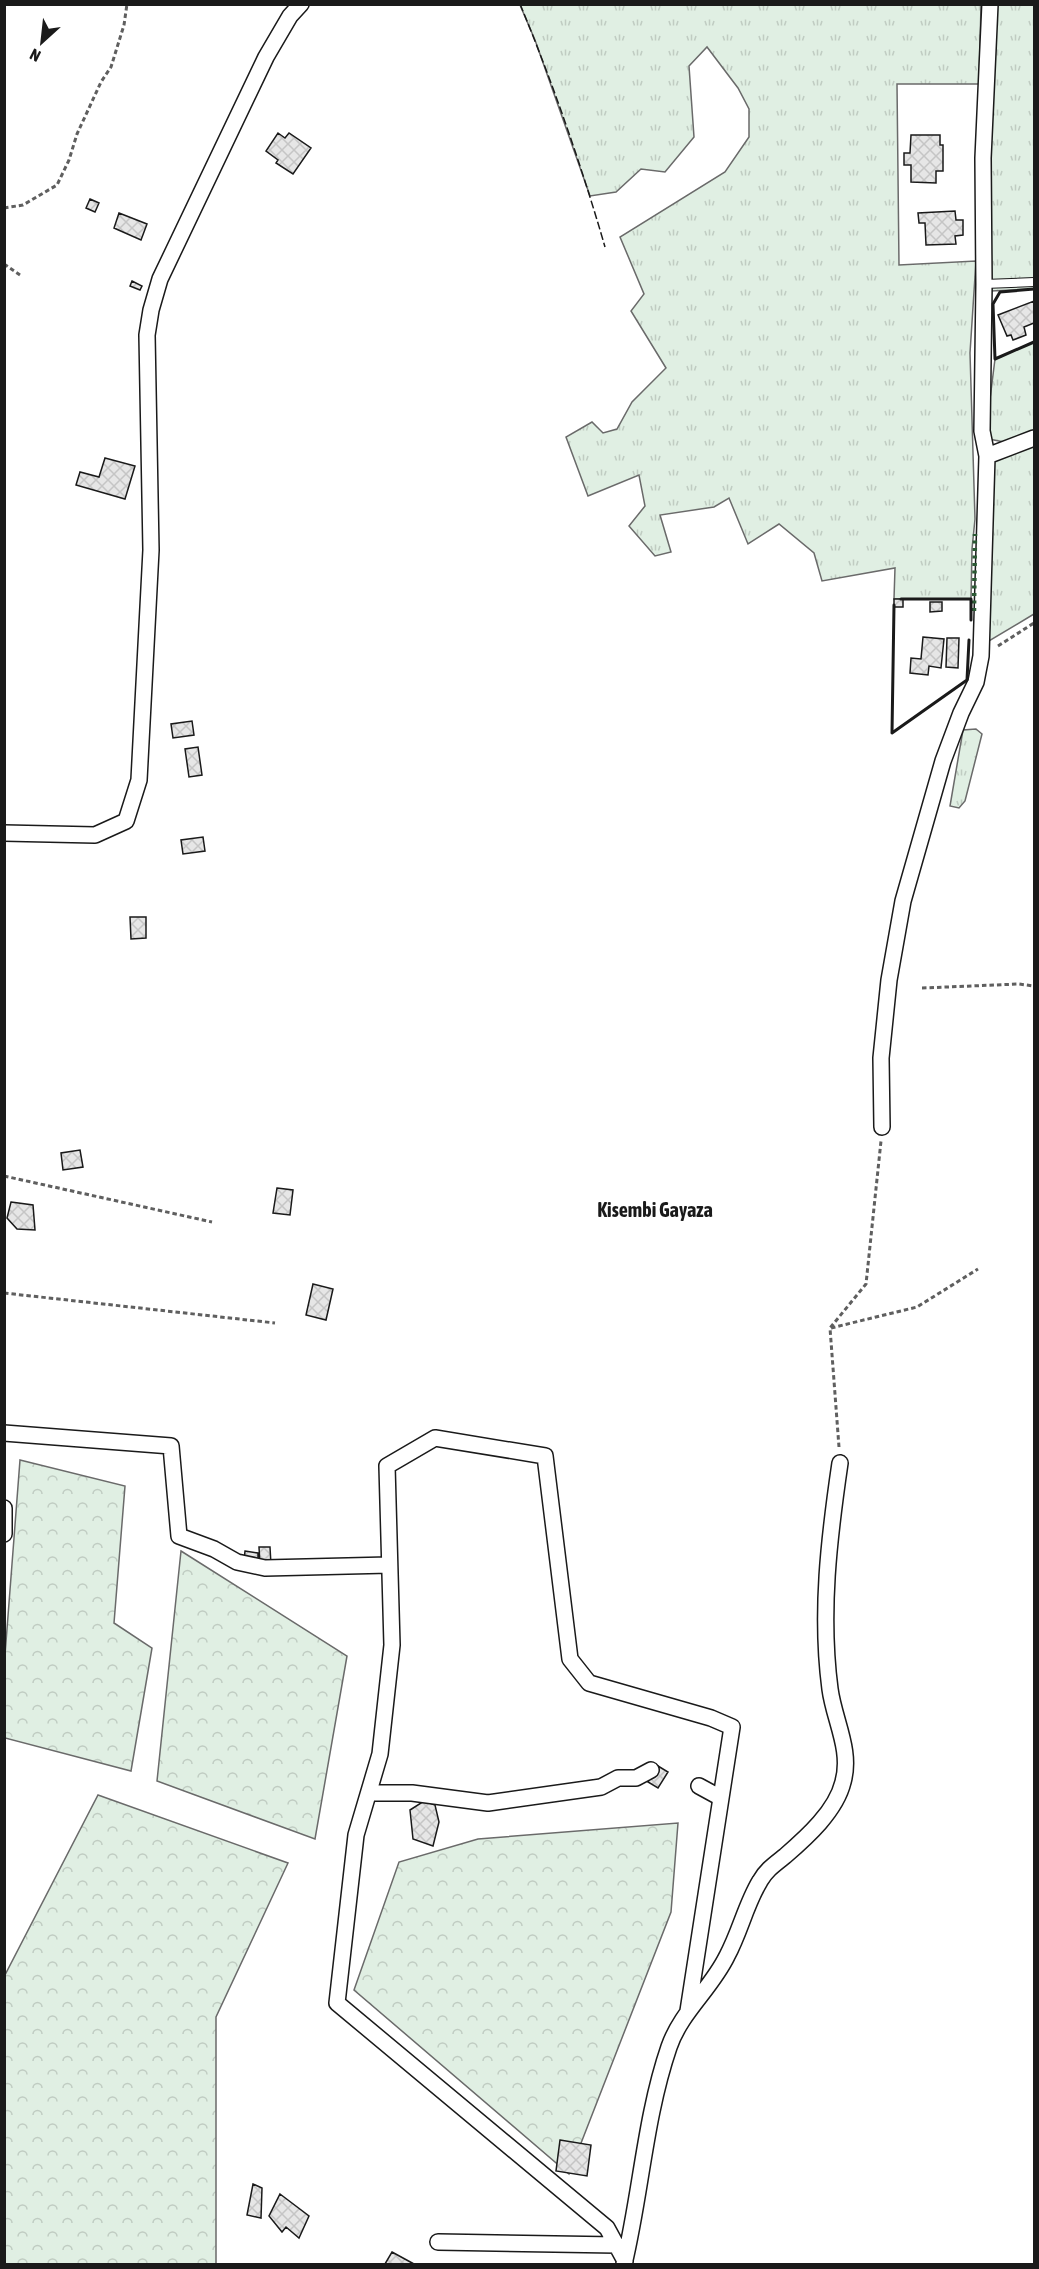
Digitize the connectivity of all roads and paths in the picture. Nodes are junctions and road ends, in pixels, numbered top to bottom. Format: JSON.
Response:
{"nodes":[{"id":1,"x":127,"y":4,"type":"edge"},
{"id":2,"x":301,"y":4,"type":"edge"},
{"id":3,"x":990,"y":4,"type":"edge"},
{"id":4,"x":4,"y":208,"type":"edge"},
{"id":5,"x":4,"y":264,"type":"edge"},
{"id":6,"x":20,"y":275,"type":"dead end"},
{"id":7,"x":1035,"y":282,"type":"edge"},
{"id":8,"x":984,"y":284,"type":"junction"},
{"id":9,"x":1035,"y":438,"type":"edge"},
{"id":10,"x":987,"y":456,"type":"junction"},
{"id":11,"x":1035,"y":623,"type":"edge"},
{"id":12,"x":981,"y":656,"type":"junction"},
{"id":13,"x":4,"y":833,"type":"edge"},
{"id":14,"x":1035,"y":986,"type":"edge"},
{"id":15,"x":922,"y":988,"type":"dead end"},
{"id":16,"x":882,"y":1127,"type":"joint"},
{"id":17,"x":4,"y":1176,"type":"edge"},
{"id":18,"x":212,"y":1222,"type":"dead end"},
{"id":19,"x":978,"y":1269,"type":"dead end"},
{"id":20,"x":4,"y":1293,"type":"edge"},
{"id":21,"x":275,"y":1323,"type":"dead end"},
{"id":22,"x":830,"y":1328,"type":"junction"},
{"id":23,"x":4,"y":1433,"type":"edge"},
{"id":24,"x":840,"y":1463,"type":"joint"},
{"id":25,"x":4,"y":1508,"type":"edge"},
{"id":26,"x":4,"y":1534,"type":"edge"},
{"id":27,"x":389,"y":1565,"type":"junction"},
{"id":28,"x":651,"y":1770,"type":"dead end"},
{"id":29,"x":699,"y":1786,"type":"dead end"},
{"id":30,"x":369,"y":1794,"type":"junction"},
{"id":31,"x":721,"y":1798,"type":"junction"},
{"id":32,"x":688,"y":2010,"type":"junction"},
{"id":33,"x":438,"y":2242,"type":"dead end"},
{"id":34,"x":616,"y":2245,"type":"junction"},
{"id":35,"x":625,"y":2263,"type":"edge"}],
"edges":[{"from":1,"to":4,"type":"path"},
{"from":2,"to":13,"type":"street"},
{"from":3,"to":8,"type":"street"},
{"from":5,"to":6,"type":"path"},
{"from":7,"to":8,"type":"lane"},
{"from":8,"to":10,"type":"street"},
{"from":9,"to":10,"type":"street"},
{"from":10,"to":12,"type":"street"},
{"from":11,"to":12,"type":"path"},
{"from":12,"to":16,"type":"street"},
{"from":14,"to":15,"type":"path"},
{"from":16,"to":22,"type":"path"},
{"from":17,"to":18,"type":"path"},
{"from":19,"to":22,"type":"path"},
{"from":20,"to":21,"type":"path"},
{"from":22,"to":24,"type":"path"},
{"from":23,"to":27,"type":"street"},
{"from":24,"to":32,"type":"street"},
{"from":25,"to":26,"type":"street"},
{"from":27,"to":30,"type":"street"},
{"from":27,"to":31,"type":"street"},
{"from":28,"to":30,"type":"street"},
{"from":29,"to":31,"type":"street"},
{"from":30,"to":34,"type":"street"},
{"from":31,"to":32,"type":"street"},
{"from":32,"to":35,"type":"street"},
{"from":33,"to":34,"type":"street"},
{"from":34,"to":35,"type":"street"}]}
